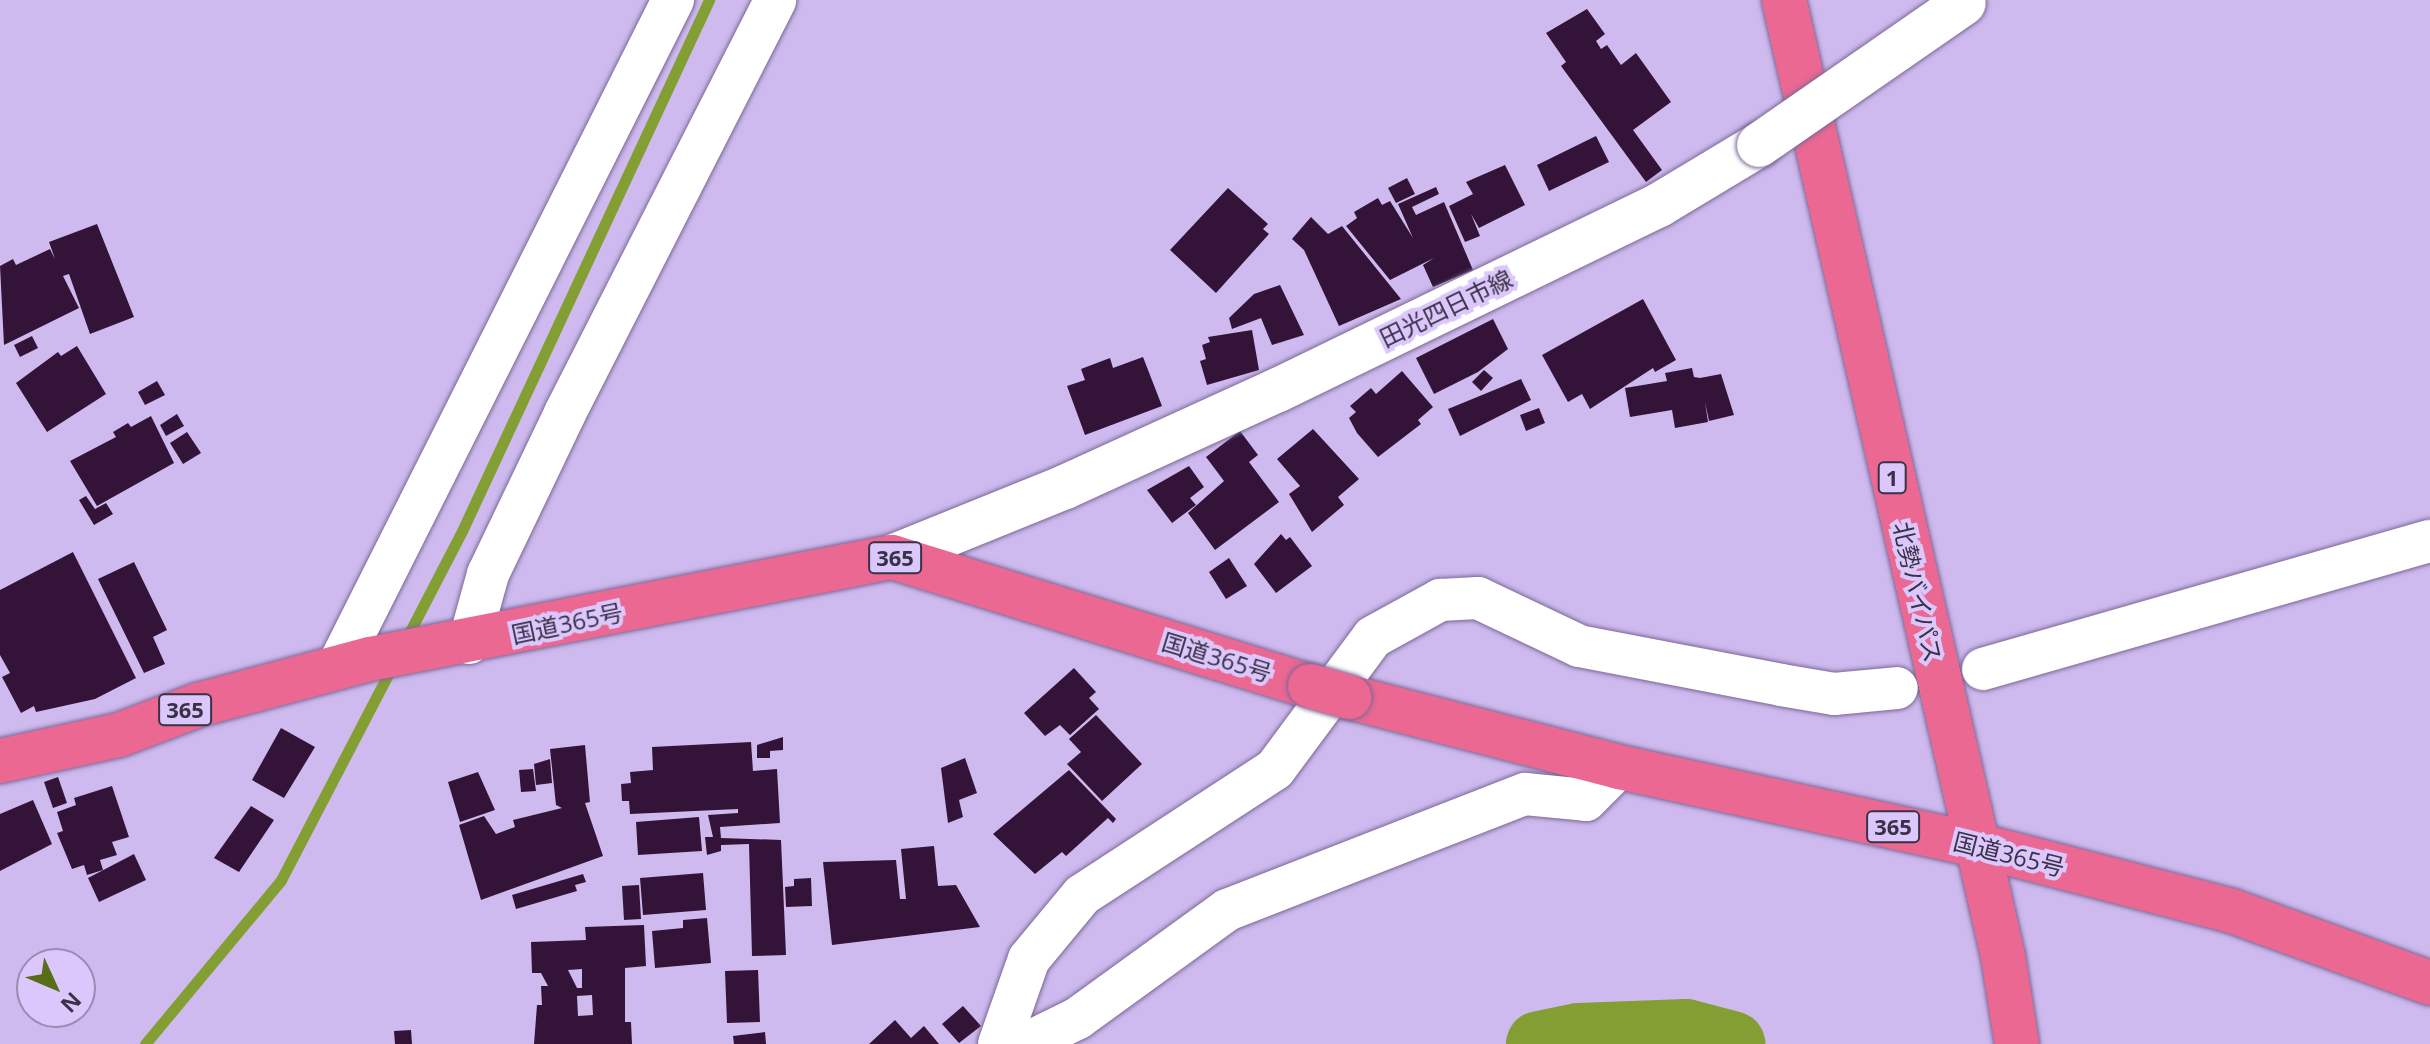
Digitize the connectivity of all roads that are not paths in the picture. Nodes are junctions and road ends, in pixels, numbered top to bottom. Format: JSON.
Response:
{"nodes":[{"id":1,"x":673,"y":0,"type":"edge"},
{"id":2,"x":775,"y":0,"type":"edge"},
{"id":3,"x":1784,"y":0,"type":"edge"},
{"id":4,"x":1966,"y":1,"type":"edge"},
{"id":5,"x":2430,"y":541,"type":"edge"},
{"id":6,"x":892,"y":557,"type":"junction"},
{"id":7,"x":469,"y":643,"type":"junction"},
{"id":8,"x":353,"y":664,"type":"junction"},
{"id":9,"x":1983,"y":669,"type":"dead end"},
{"id":10,"x":1897,"y":688,"type":"dead end"},
{"id":11,"x":1,"y":761,"type":"edge"},
{"id":12,"x":1619,"y":767,"type":"junction"},
{"id":13,"x":1977,"y":845,"type":"junction"},
{"id":14,"x":2430,"y":983,"type":"edge"},
{"id":15,"x":999,"y":1044,"type":"edge"},
{"id":16,"x":1025,"y":1044,"type":"edge"},
{"id":17,"x":2017,"y":1044,"type":"edge"}],
"edges":[{"from":1,"to":8,"type":"street"},
{"from":2,"to":7,"type":"street"},
{"from":3,"to":13,"type":"highway","name":"北勢バイパス","number":"1"},
{"from":4,"to":6,"type":"main road","name":"田光四日市線","bridge":true},
{"from":5,"to":9,"type":"street"},
{"from":6,"to":7,"type":"highway","name":"国道365号","number":"365"},
{"from":6,"to":12,"type":"highway","name":"国道365号","number":"365"},
{"from":7,"to":8,"type":"highway","name":"国道365号","number":"365"},
{"from":8,"to":11,"type":"highway","name":"国道365号","number":"365"},
{"from":10,"to":15,"type":"street"},
{"from":12,"to":13,"type":"highway","name":"国道365号","number":"365"},
{"from":12,"to":16,"type":"street"},
{"from":13,"to":14,"type":"highway","name":"国道365号","number":"365"},
{"from":13,"to":17,"type":"highway","name":"北勢バイパス","number":"1"}]}
